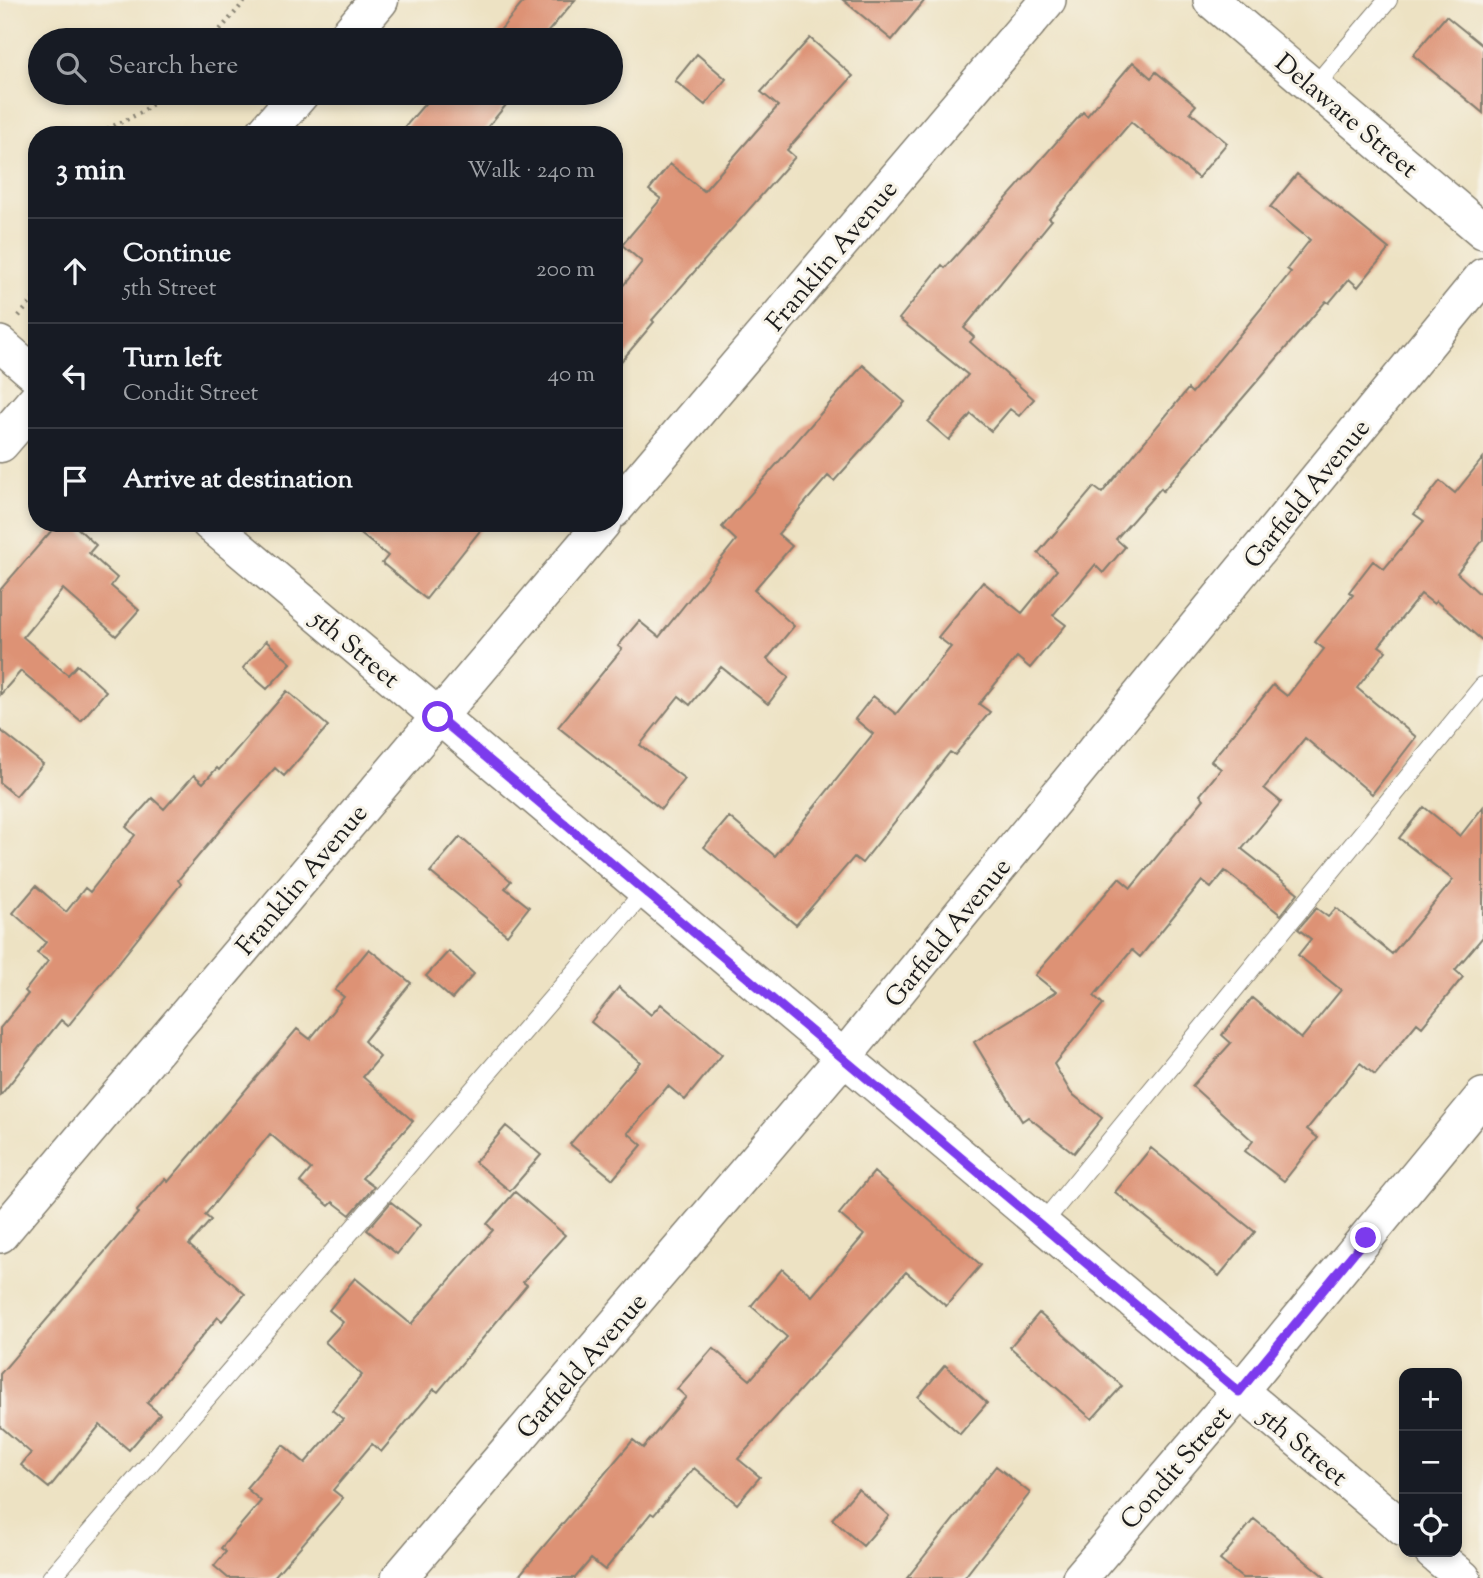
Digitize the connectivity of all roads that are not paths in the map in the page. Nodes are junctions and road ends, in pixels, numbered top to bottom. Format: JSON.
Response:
{"nodes":[{"id":1,"x":379,"y":0,"type":"edge"},
{"id":2,"x":1048,"y":0,"type":"edge"},
{"id":3,"x":1211,"y":0,"type":"edge"},
{"id":4,"x":1388,"y":0,"type":"edge"},
{"id":5,"x":355,"y":28,"type":"edge"},
{"id":6,"x":1314,"y":87,"type":"junction"},
{"id":7,"x":290,"y":105,"type":"edge"},
{"id":8,"x":272,"y":126,"type":"edge"},
{"id":9,"x":1483,"y":231,"type":"edge"},
{"id":10,"x":1483,"y":276,"type":"edge"},
{"id":11,"x":0,"y":344,"type":"edge"},
{"id":12,"x":28,"y":368,"type":"edge"},
{"id":13,"x":28,"y":410,"type":"edge"},
{"id":14,"x":0,"y":443,"type":"edge"},
{"id":15,"x":623,"y":499,"type":"edge"},
{"id":16,"x":220,"y":532,"type":"edge"},
{"id":17,"x":595,"y":532,"type":"edge"},
{"id":18,"x":1483,"y":686,"type":"edge"},
{"id":19,"x":438,"y":717,"type":"junction"},
{"id":20,"x":645,"y":891,"type":"junction"},
{"id":21,"x":843,"y":1058,"type":"junction"},
{"id":22,"x":1483,"y":1096,"type":"edge"},
{"id":23,"x":1041,"y":1225,"type":"junction"},
{"id":24,"x":0,"y":1235,"type":"edge"},
{"id":25,"x":1239,"y":1392,"type":"junction"},
{"id":26,"x":1399,"y":1525,"type":"edge"},
{"id":27,"x":1438,"y":1557,"type":"edge"},
{"id":28,"x":51,"y":1578,"type":"edge"},
{"id":29,"x":399,"y":1578,"type":"edge"},
{"id":30,"x":1080,"y":1578,"type":"edge"},
{"id":31,"x":1463,"y":1578,"type":"edge"}],
"edges":[{"from":1,"to":5,"type":"street"},
{"from":2,"to":15,"type":"street","name":"Franklin Avenue"},
{"from":3,"to":6,"type":"street","name":"Delaware Street"},
{"from":4,"to":6,"type":"lane"},
{"from":6,"to":9,"type":"street","name":"Delaware Street"},
{"from":7,"to":8,"type":"street"},
{"from":10,"to":21,"type":"street","name":"Garfield Avenue"},
{"from":11,"to":12,"type":"street"},
{"from":13,"to":14,"type":"street"},
{"from":16,"to":19,"type":"street","name":"5th Street"},
{"from":17,"to":19,"type":"street","name":"Franklin Avenue"},
{"from":18,"to":23,"type":"lane"},
{"from":19,"to":20,"type":"street","name":"5th Street"},
{"from":19,"to":24,"type":"street","name":"Franklin Avenue"},
{"from":20,"to":21,"type":"street","name":"5th Street"},
{"from":20,"to":28,"type":"lane"},
{"from":21,"to":23,"type":"street","name":"5th Street"},
{"from":21,"to":29,"type":"street","name":"Garfield Avenue"},
{"from":22,"to":25,"type":"street","name":"Condit Street"},
{"from":23,"to":25,"type":"street","name":"5th Street"},
{"from":25,"to":26,"type":"street","name":"5th Street"},
{"from":25,"to":30,"type":"street","name":"Condit Street"},
{"from":27,"to":31,"type":"street"}]}
